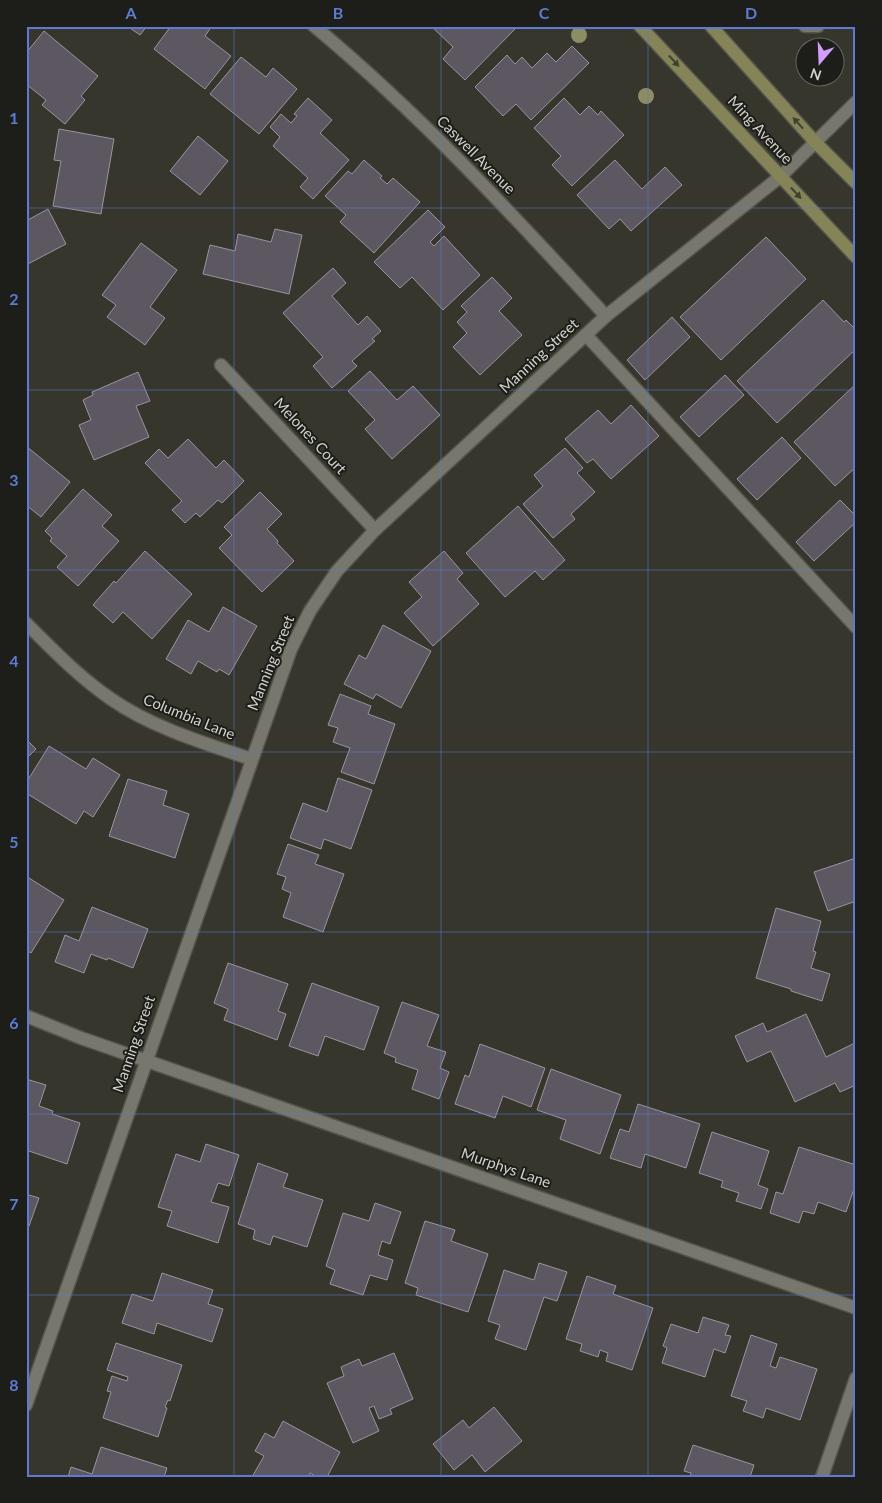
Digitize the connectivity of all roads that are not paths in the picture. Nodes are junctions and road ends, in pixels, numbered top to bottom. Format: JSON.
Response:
{"nodes":[{"id":1,"x":314,"y":26,"type":"edge"},
{"id":2,"x":640,"y":26,"type":"edge"},
{"id":3,"x":711,"y":26,"type":"edge"},
{"id":4,"x":806,"y":26,"type":"edge"},
{"id":5,"x":818,"y":26,"type":"edge"},
{"id":6,"x":856,"y":102,"type":"edge"},
{"id":7,"x":815,"y":142,"type":"junction"},
{"id":8,"x":781,"y":176,"type":"junction"},
{"id":9,"x":856,"y":183,"type":"edge"},
{"id":10,"x":856,"y":257,"type":"edge"},
{"id":11,"x":606,"y":316,"type":"junction"},
{"id":12,"x":586,"y":335,"type":"junction"},
{"id":13,"x":221,"y":365,"type":"dead end"},
{"id":14,"x":375,"y":530,"type":"junction"},
{"id":15,"x":26,"y":623,"type":"edge"},
{"id":16,"x":856,"y":627,"type":"edge"},
{"id":17,"x":252,"y":759,"type":"junction"},
{"id":18,"x":26,"y":1016,"type":"edge"},
{"id":19,"x":146,"y":1060,"type":"junction"},
{"id":20,"x":856,"y":1308,"type":"edge"},
{"id":21,"x":856,"y":1378,"type":"edge"},
{"id":22,"x":26,"y":1405,"type":"edge"},
{"id":23,"x":822,"y":1477,"type":"edge"}],
"edges":[{"from":1,"to":11,"type":"street","name":"Caswell Avenue"},
{"from":2,"to":8,"type":"main road","name":"Ming Avenue","one_way":true},
{"from":7,"to":3,"type":"main road","one_way":true},
{"from":4,"to":5,"type":"street"},
{"from":6,"to":7,"type":"street","name":"Manning Street"},
{"from":7,"to":8,"type":"street","name":"Manning Street"},
{"from":7,"to":9,"type":"main road"},
{"from":8,"to":10,"type":"main road","name":"Ming Avenue","one_way":true},
{"from":8,"to":11,"type":"street","name":"Manning Street"},
{"from":11,"to":12,"type":"street","name":"Manning Street"},
{"from":12,"to":14,"type":"street","name":"Manning Street"},
{"from":12,"to":16,"type":"street"},
{"from":13,"to":14,"type":"street","name":"Melones Court"},
{"from":14,"to":17,"type":"street","name":"Manning Street"},
{"from":15,"to":17,"type":"street","name":"Columbia Lane"},
{"from":17,"to":19,"type":"street","name":"Manning Street"},
{"from":18,"to":19,"type":"street","name":"Murphys Lane"},
{"from":19,"to":20,"type":"street","name":"Murphys Lane"},
{"from":19,"to":22,"type":"street","name":"Manning Street"},
{"from":21,"to":23,"type":"street"}]}
